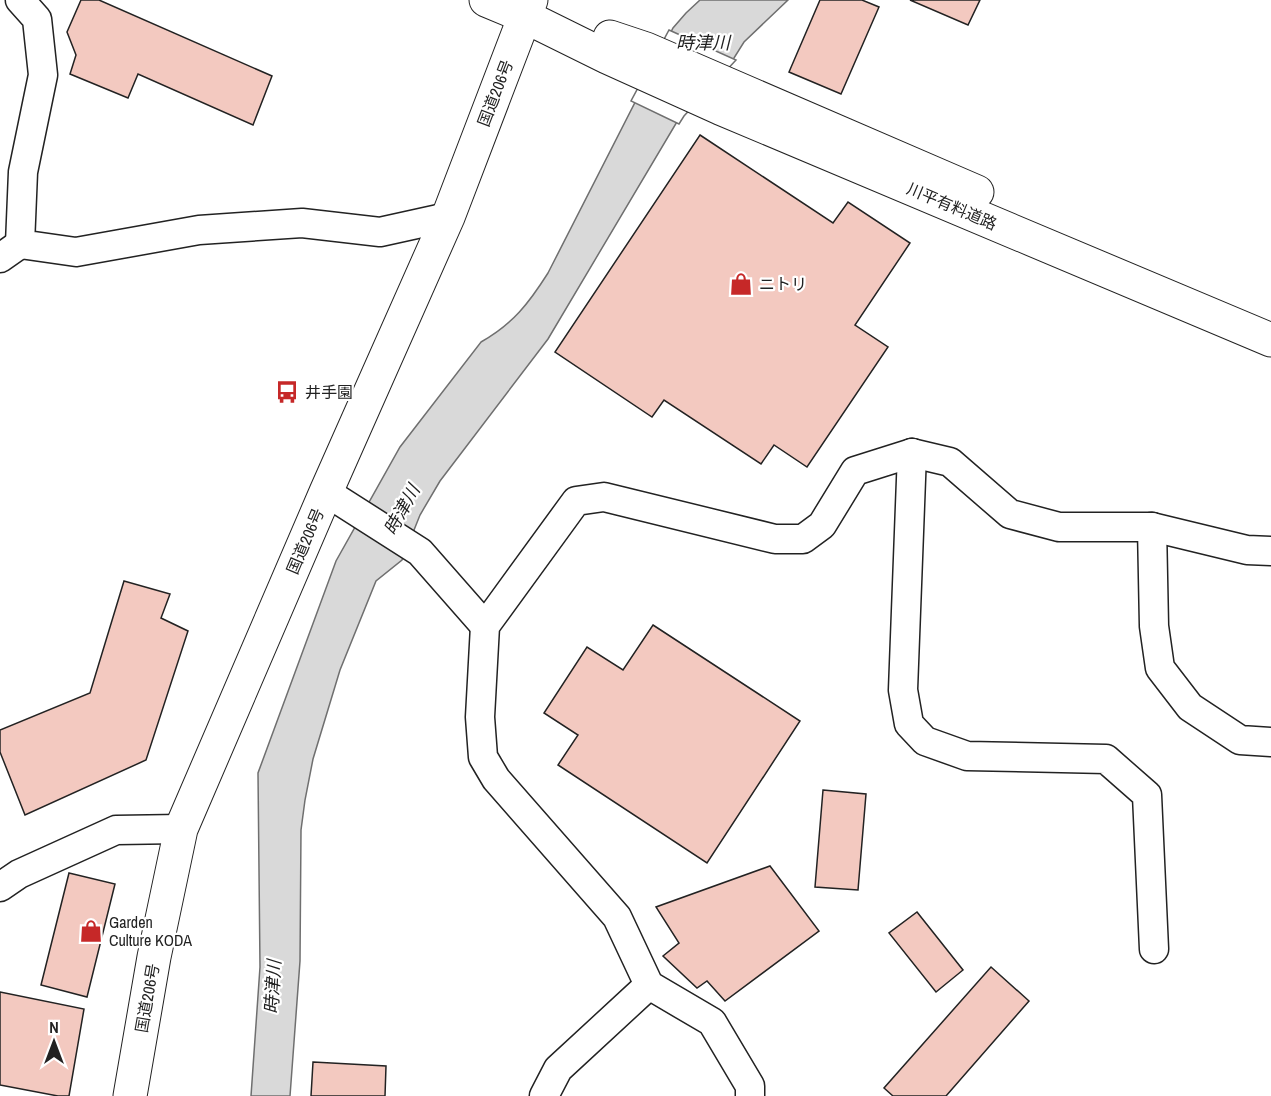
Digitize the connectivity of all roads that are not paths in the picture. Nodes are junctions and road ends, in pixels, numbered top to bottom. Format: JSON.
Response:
{"nodes":[{"id":1,"x":20,"y":0,"type":"edge"},
{"id":2,"x":486,"y":0,"type":"edge"},
{"id":3,"x":527,"y":8,"type":"edge"},
{"id":4,"x":727,"y":98,"type":"junction"},
{"id":5,"x":448,"y":217,"type":"junction"},
{"id":6,"x":10,"y":251,"type":"edge"},
{"id":7,"x":1271,"y":316,"type":"edge"},
{"id":8,"x":1271,"y":340,"type":"edge"},
{"id":9,"x":912,"y":453,"type":"junction"},
{"id":10,"x":326,"y":492,"type":"junction"},
{"id":11,"x":1152,"y":527,"type":"junction"},
{"id":12,"x":1271,"y":551,"type":"edge"},
{"id":13,"x":485,"y":626,"type":"junction"},
{"id":14,"x":1271,"y":742,"type":"edge"},
{"id":15,"x":182,"y":829,"type":"junction"},
{"id":16,"x":0,"y":886,"type":"edge"},
{"id":17,"x":1154,"y":949,"type":"dead end"},
{"id":18,"x":649,"y":986,"type":"junction"},
{"id":19,"x":129,"y":1096,"type":"edge"},
{"id":20,"x":544,"y":1096,"type":"edge"},
{"id":21,"x":750,"y":1096,"type":"edge"}],
"edges":[{"from":1,"to":6,"type":"street"},
{"from":2,"to":3,"type":"main road","name":"川平有料道路"},
{"from":3,"to":4,"type":"main road","name":"川平有料道路"},
{"from":3,"to":5,"type":"main road","name":"国道206号"},
{"from":4,"to":7,"type":"main road","name":"川平有料道路"},
{"from":4,"to":8,"type":"main road","name":"川平有料道路"},
{"from":5,"to":6,"type":"street"},
{"from":5,"to":10,"type":"main road","name":"国道206号"},
{"from":9,"to":11,"type":"street"},
{"from":9,"to":13,"type":"street"},
{"from":9,"to":17,"type":"street"},
{"from":10,"to":13,"type":"street"},
{"from":10,"to":15,"type":"main road","name":"国道206号"},
{"from":11,"to":12,"type":"street"},
{"from":11,"to":14,"type":"street"},
{"from":13,"to":18,"type":"street"},
{"from":15,"to":16,"type":"street"},
{"from":15,"to":19,"type":"main road","name":"国道206号"},
{"from":18,"to":20,"type":"street"},
{"from":18,"to":21,"type":"street"}]}
